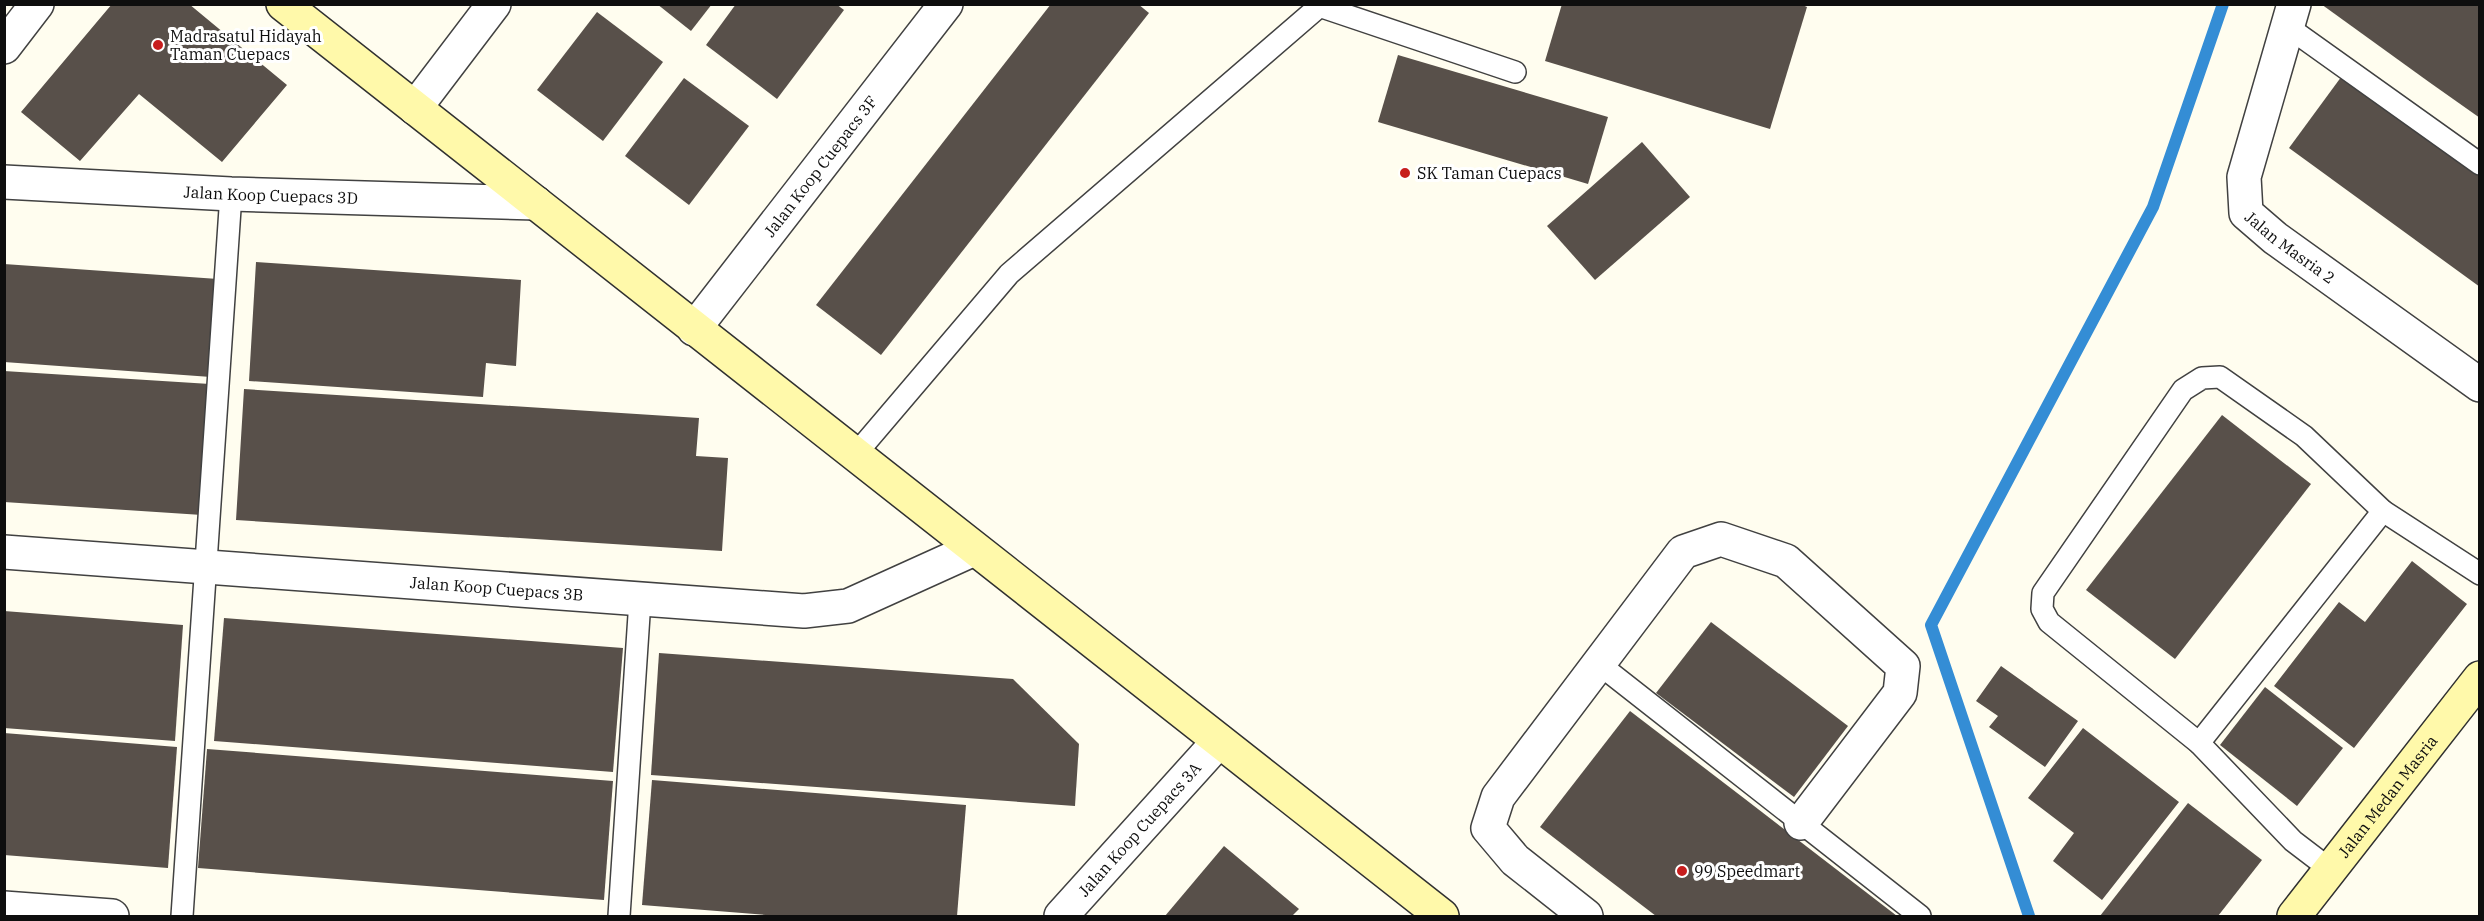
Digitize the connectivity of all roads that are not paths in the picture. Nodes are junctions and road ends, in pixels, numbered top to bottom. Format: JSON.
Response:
{"nodes":[{"id":1,"x":37,"y":4,"type":"edge"},
{"id":2,"x":283,"y":4,"type":"edge"},
{"id":3,"x":494,"y":4,"type":"edge"},
{"id":4,"x":946,"y":4,"type":"edge"},
{"id":5,"x":1321,"y":5,"type":"edge"},
{"id":6,"x":2291,"y":16,"type":"edge"},
{"id":7,"x":4,"y":47,"type":"edge"},
{"id":8,"x":1515,"y":72,"type":"dead end"},
{"id":9,"x":415,"y":108,"type":"junction"},
{"id":10,"x":2480,"y":164,"type":"edge"},
{"id":11,"x":4,"y":182,"type":"edge"},
{"id":12,"x":231,"y":194,"type":"junction"},
{"id":13,"x":536,"y":203,"type":"junction"},
{"id":14,"x":694,"y":329,"type":"junction"},
{"id":15,"x":2480,"y":386,"type":"edge"},
{"id":16,"x":855,"y":455,"type":"junction"},
{"id":17,"x":2383,"y":511,"type":"junction"},
{"id":18,"x":974,"y":549,"type":"junction"},
{"id":19,"x":4,"y":552,"type":"edge"},
{"id":20,"x":206,"y":567,"type":"junction"},
{"id":21,"x":2480,"y":574,"type":"edge"},
{"id":22,"x":640,"y":600,"type":"junction"},
{"id":23,"x":1599,"y":664,"type":"junction"},
{"id":24,"x":2480,"y":678,"type":"edge"},
{"id":25,"x":1218,"y":741,"type":"junction"},
{"id":26,"x":2199,"y":743,"type":"junction"},
{"id":27,"x":1801,"y":823,"type":"junction"},
{"id":28,"x":2331,"y":870,"type":"junction"},
{"id":29,"x":4,"y":908,"type":"edge"},
{"id":30,"x":112,"y":916,"type":"edge"},
{"id":31,"x":182,"y":916,"type":"edge"},
{"id":32,"x":619,"y":916,"type":"edge"},
{"id":33,"x":1061,"y":916,"type":"edge"},
{"id":34,"x":1442,"y":916,"type":"edge"},
{"id":35,"x":1586,"y":916,"type":"edge"},
{"id":36,"x":1920,"y":916,"type":"edge"},
{"id":37,"x":2294,"y":916,"type":"edge"}],
"edges":[{"from":1,"to":7,"type":"street"},
{"from":2,"to":9,"type":"street"},
{"from":3,"to":9,"type":"street"},
{"from":4,"to":14,"type":"street","name":"Jalan Koop Cuepacs 3F"},
{"from":5,"to":8,"type":"lane"},
{"from":5,"to":16,"type":"lane"},
{"from":6,"to":10,"type":"lane"},
{"from":6,"to":15,"type":"street","name":"Jalan Masria 2"},
{"from":9,"to":13,"type":"street"},
{"from":11,"to":12,"type":"street","name":"Jalan Koop Cuepacs 3D"},
{"from":12,"to":13,"type":"street","name":"Jalan Koop Cuepacs 3D"},
{"from":12,"to":20,"type":"lane"},
{"from":13,"to":14,"type":"street"},
{"from":14,"to":16,"type":"street"},
{"from":16,"to":18,"type":"street"},
{"from":17,"to":21,"type":"lane"},
{"from":17,"to":26,"type":"lane"},
{"from":17,"to":26,"type":"lane"},
{"from":18,"to":22,"type":"street","name":"Jalan Koop Cuepacs 3B"},
{"from":18,"to":25,"type":"street"},
{"from":19,"to":20,"type":"street","name":"Jalan Koop Cuepacs 3B"},
{"from":20,"to":22,"type":"street","name":"Jalan Koop Cuepacs 3B"},
{"from":20,"to":31,"type":"lane"},
{"from":22,"to":32,"type":"lane"},
{"from":23,"to":27,"type":"lane"},
{"from":23,"to":27,"type":"street"},
{"from":23,"to":35,"type":"street"},
{"from":24,"to":28,"type":"street","name":"Jalan Medan Masria"},
{"from":25,"to":33,"type":"street","name":"Jalan Koop Cuepacs 3A"},
{"from":25,"to":34,"type":"street"},
{"from":26,"to":28,"type":"lane"},
{"from":27,"to":36,"type":"lane"},
{"from":28,"to":37,"type":"street","name":"Jalan Medan Masria"},
{"from":29,"to":30,"type":"street"}]}
